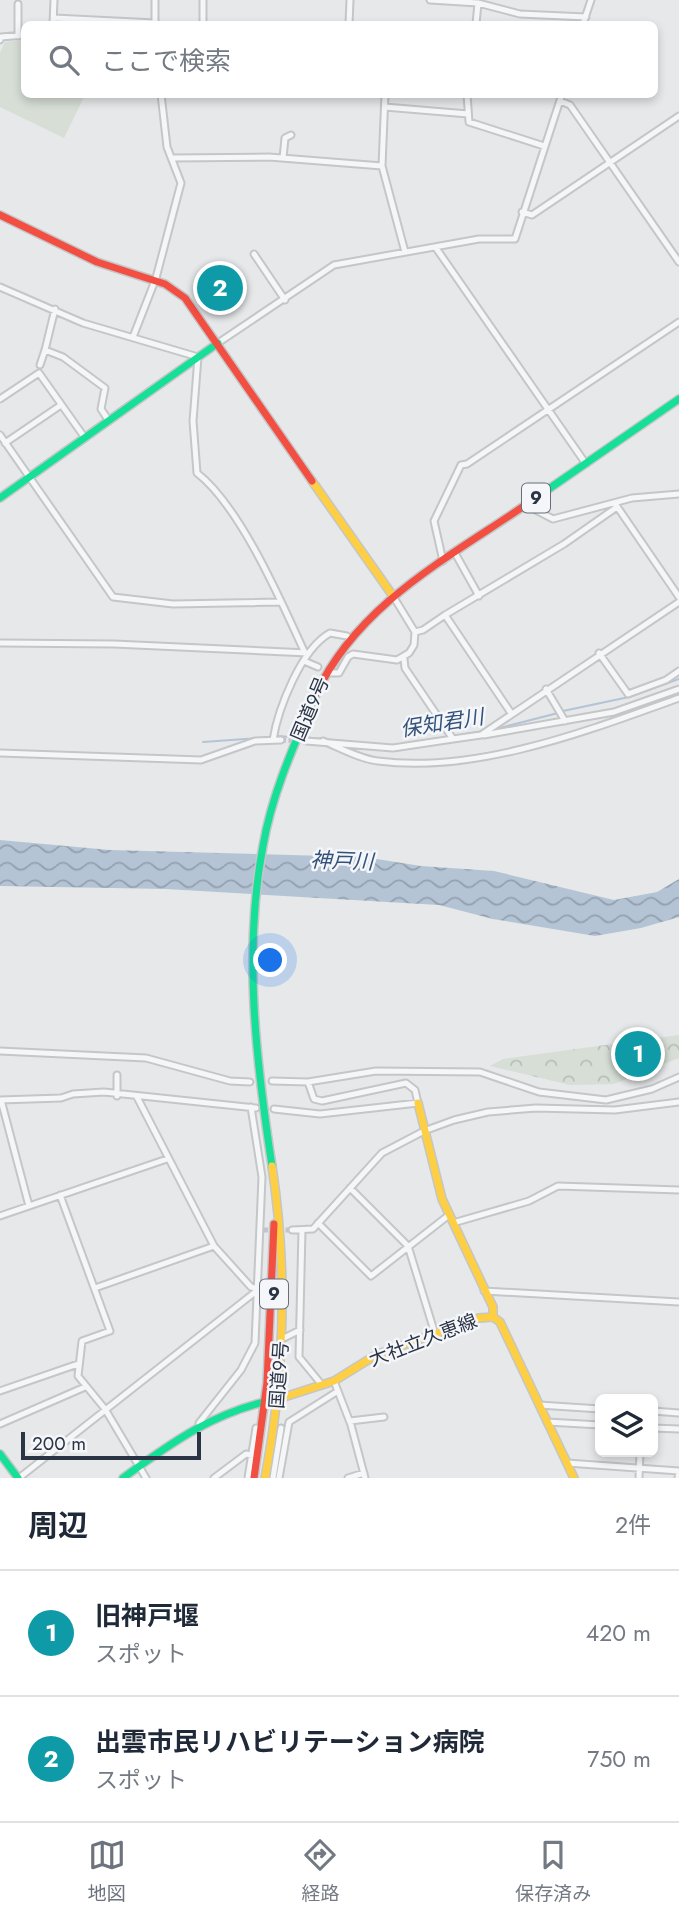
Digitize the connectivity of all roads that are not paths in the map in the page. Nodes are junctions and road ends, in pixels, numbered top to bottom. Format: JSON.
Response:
{"nodes":[{"id":1,"x":54,"y":0,"type":"edge"},
{"id":2,"x":155,"y":0,"type":"edge"},
{"id":3,"x":202,"y":0,"type":"edge"},
{"id":4,"x":350,"y":0,"type":"edge"},
{"id":5,"x":430,"y":0,"type":"edge"},
{"id":6,"x":592,"y":0,"type":"edge"},
{"id":7,"x":478,"y":2,"type":"edge"},
{"id":8,"x":18,"y":4,"type":"dead end"},
{"id":9,"x":586,"y":17,"type":"junction"},
{"id":10,"x":53,"y":21,"type":"edge"},
{"id":11,"x":155,"y":21,"type":"edge"},
{"id":12,"x":203,"y":21,"type":"edge"},
{"id":13,"x":349,"y":21,"type":"edge"},
{"id":14,"x":475,"y":21,"type":"edge"},
{"id":15,"x":584,"y":21,"type":"edge"},
{"id":16,"x":21,"y":35,"type":"edge"},
{"id":17,"x":0,"y":37,"type":"edge"},
{"id":18,"x":161,"y":98,"type":"edge"},
{"id":19,"x":385,"y":98,"type":"edge"},
{"id":20,"x":467,"y":98,"type":"edge"},
{"id":21,"x":561,"y":98,"type":"edge"},
{"id":22,"x":385,"y":107,"type":"junction"},
{"id":23,"x":468,"y":114,"type":"junction"},
{"id":24,"x":679,"y":116,"type":"edge"},
{"id":25,"x":290,"y":135,"type":"dead end"},
{"id":26,"x":544,"y":146,"type":"junction"},
{"id":27,"x":172,"y":158,"type":"junction"},
{"id":28,"x":283,"y":158,"type":"junction"},
{"id":29,"x":608,"y":162,"type":"junction"},
{"id":30,"x":382,"y":166,"type":"junction"},
{"id":31,"x":522,"y":212,"type":"junction"},
{"id":32,"x":0,"y":215,"type":"edge"},
{"id":33,"x":436,"y":248,"type":"junction"},
{"id":34,"x":405,"y":252,"type":"junction"},
{"id":35,"x":254,"y":254,"type":"dead end"},
{"id":36,"x":679,"y":262,"type":"edge"},
{"id":37,"x":156,"y":278,"type":"junction"},
{"id":38,"x":0,"y":287,"type":"edge"},
{"id":39,"x":285,"y":300,"type":"junction"},
{"id":40,"x":55,"y":309,"type":"junction"},
{"id":41,"x":679,"y":322,"type":"edge"},
{"id":42,"x":133,"y":337,"type":"junction"},
{"id":43,"x":218,"y":343,"type":"junction"},
{"id":44,"x":45,"y":350,"type":"junction"},
{"id":45,"x":198,"y":357,"type":"junction"},
{"id":46,"x":40,"y":365,"type":"dead end"},
{"id":47,"x":0,"y":399,"type":"edge"},
{"id":48,"x":679,"y":399,"type":"edge"},
{"id":49,"x":61,"y":405,"type":"junction"},
{"id":50,"x":551,"y":411,"type":"junction"},
{"id":51,"x":109,"y":421,"type":"junction"},
{"id":52,"x":0,"y":435,"type":"edge"},
{"id":53,"x":85,"y":438,"type":"junction"},
{"id":54,"x":5,"y":443,"type":"junction"},
{"id":55,"x":586,"y":464,"type":"junction"},
{"id":56,"x":30,"y":478,"type":"junction"},
{"id":57,"x":679,"y":494,"type":"edge"},
{"id":58,"x":0,"y":498,"type":"edge"},
{"id":59,"x":526,"y":505,"type":"junction"},
{"id":60,"x":616,"y":505,"type":"junction"},
{"id":61,"x":455,"y":553,"type":"junction"},
{"id":62,"x":443,"y":561,"type":"junction"},
{"id":63,"x":393,"y":596,"type":"junction"},
{"id":64,"x":479,"y":596,"type":"junction"},
{"id":65,"x":679,"y":600,"type":"edge"},
{"id":66,"x":280,"y":603,"type":"junction"},
{"id":67,"x":445,"y":615,"type":"junction"},
{"id":68,"x":415,"y":632,"type":"junction"},
{"id":69,"x":348,"y":636,"type":"junction"},
{"id":70,"x":0,"y":643,"type":"edge"},
{"id":71,"x":306,"y":652,"type":"junction"},
{"id":72,"x":599,"y":653,"type":"junction"},
{"id":73,"x":404,"y":659,"type":"junction"},
{"id":74,"x":304,"y":661,"type":"junction"},
{"id":75,"x":318,"y":667,"type":"dead end"},
{"id":76,"x":679,"y":671,"type":"edge"},
{"id":77,"x":331,"y":673,"type":"dead end"},
{"id":78,"x":546,"y":689,"type":"junction"},
{"id":79,"x":679,"y":689,"type":"edge"},
{"id":80,"x":679,"y":698,"type":"edge"},
{"id":81,"x":511,"y":713,"type":"junction"},
{"id":82,"x":565,"y":721,"type":"junction"},
{"id":83,"x":481,"y":735,"type":"junction"},
{"id":84,"x":453,"y":739,"type":"junction"},
{"id":85,"x":273,"y":740,"type":"junction"},
{"id":86,"x":281,"y":740,"type":"tunnel mouth"},
{"id":87,"x":306,"y":741,"type":"tunnel mouth"},
{"id":88,"x":323,"y":741,"type":"junction"},
{"id":89,"x":0,"y":753,"type":"edge"},
{"id":90,"x":0,"y":1051,"type":"edge"},
{"id":91,"x":117,"y":1075,"type":"dead end"},
{"id":92,"x":679,"y":1077,"type":"edge"},
{"id":93,"x":272,"y":1081,"type":"dead end"},
{"id":94,"x":250,"y":1082,"type":"dead end"},
{"id":95,"x":308,"y":1082,"type":"junction"},
{"id":96,"x":117,"y":1096,"type":"junction"},
{"id":97,"x":137,"y":1097,"type":"junction"},
{"id":98,"x":1,"y":1100,"type":"edge"},
{"id":99,"x":679,"y":1102,"type":"edge"},
{"id":100,"x":418,"y":1103,"type":"junction"},
{"id":101,"x":274,"y":1109,"type":"dead end"},
{"id":102,"x":424,"y":1131,"type":"junction"},
{"id":103,"x":167,"y":1159,"type":"junction"},
{"id":104,"x":350,"y":1188,"type":"junction"},
{"id":105,"x":275,"y":1189,"type":"junction"},
{"id":106,"x":679,"y":1190,"type":"edge"},
{"id":107,"x":60,"y":1195,"type":"junction"},
{"id":108,"x":29,"y":1206,"type":"junction"},
{"id":109,"x":0,"y":1216,"type":"edge"},
{"id":110,"x":451,"y":1219,"type":"junction"},
{"id":111,"x":318,"y":1223,"type":"junction"},
{"id":112,"x":292,"y":1230,"type":"tunnel mouth"},
{"id":113,"x":302,"y":1230,"type":"junction"},
{"id":114,"x":214,"y":1246,"type":"junction"},
{"id":115,"x":408,"y":1246,"type":"junction"},
{"id":116,"x":94,"y":1288,"type":"junction"},
{"id":117,"x":259,"y":1289,"type":"junction"},
{"id":118,"x":484,"y":1291,"type":"junction"},
{"id":119,"x":679,"y":1302,"type":"edge"},
{"id":120,"x":492,"y":1317,"type":"junction"},
{"id":121,"x":300,"y":1330,"type":"junction"},
{"id":122,"x":435,"y":1334,"type":"junction"},
{"id":123,"x":282,"y":1339,"type":"junction"},
{"id":124,"x":78,"y":1364,"type":"junction"},
{"id":125,"x":334,"y":1381,"type":"junction"},
{"id":126,"x":322,"y":1385,"type":"junction"},
{"id":127,"x":85,"y":1387,"type":"junction"},
{"id":128,"x":0,"y":1391,"type":"edge"},
{"id":129,"x":338,"y":1391,"type":"junction"},
{"id":130,"x":278,"y":1399,"type":"junction"},
{"id":131,"x":267,"y":1400,"type":"junction"},
{"id":132,"x":539,"y":1405,"type":"junction"},
{"id":133,"x":105,"y":1409,"type":"junction"},
{"id":134,"x":595,"y":1409,"type":"edge"},
{"id":135,"x":658,"y":1412,"type":"edge"},
{"id":136,"x":679,"y":1413,"type":"edge"},
{"id":137,"x":384,"y":1417,"type":"dead end"},
{"id":138,"x":350,"y":1421,"type":"junction"},
{"id":139,"x":547,"y":1422,"type":"junction"},
{"id":140,"x":199,"y":1423,"type":"junction"},
{"id":141,"x":0,"y":1424,"type":"edge"},
{"id":142,"x":595,"y":1425,"type":"edge"},
{"id":143,"x":256,"y":1428,"type":"dead end"},
{"id":144,"x":281,"y":1428,"type":"dead end"},
{"id":145,"x":658,"y":1428,"type":"edge"},
{"id":146,"x":679,"y":1429,"type":"edge"},
{"id":147,"x":271,"y":1448,"type":"junction"},
{"id":148,"x":0,"y":1454,"type":"edge"},
{"id":149,"x":252,"y":1455,"type":"junction"},
{"id":150,"x":276,"y":1455,"type":"junction"},
{"id":151,"x":640,"y":1457,"type":"edge"},
{"id":152,"x":567,"y":1463,"type":"junction"},
{"id":153,"x":139,"y":1466,"type":"junction"},
{"id":154,"x":639,"y":1468,"type":"junction"},
{"id":155,"x":365,"y":1476,"type":"edge"},
{"id":156,"x":639,"y":1477,"type":"edge"},
{"id":157,"x":18,"y":1478,"type":"edge"},
{"id":158,"x":123,"y":1478,"type":"edge"},
{"id":159,"x":146,"y":1478,"type":"edge"},
{"id":160,"x":214,"y":1478,"type":"edge"},
{"id":161,"x":247,"y":1478,"type":"edge"},
{"id":162,"x":254,"y":1478,"type":"edge"},
{"id":163,"x":265,"y":1478,"type":"edge"},
{"id":164,"x":272,"y":1478,"type":"edge"},
{"id":165,"x":279,"y":1478,"type":"edge"},
{"id":166,"x":348,"y":1478,"type":"edge"},
{"id":167,"x":575,"y":1478,"type":"edge"},
{"id":168,"x":678,"y":1478,"type":"edge"}],
"edges":[{"from":1,"to":10,"type":"street"},
{"from":2,"to":11,"type":"street"},
{"from":3,"to":12,"type":"street"},
{"from":4,"to":13,"type":"street"},
{"from":5,"to":7,"type":"street"},
{"from":6,"to":9,"type":"street"},
{"from":7,"to":9,"type":"street"},
{"from":7,"to":14,"type":"street"},
{"from":8,"to":16,"type":"street"},
{"from":9,"to":15,"type":"street"},
{"from":16,"to":17,"type":"street"},
{"from":18,"to":27,"type":"street"},
{"from":19,"to":22,"type":"street"},
{"from":20,"to":23,"type":"street"},
{"from":21,"to":26,"type":"street"},
{"from":21,"to":29,"type":"street"},
{"from":22,"to":23,"type":"street"},
{"from":22,"to":30,"type":"street"},
{"from":23,"to":26,"type":"street"},
{"from":24,"to":29,"type":"street"},
{"from":25,"to":28,"type":"street"},
{"from":26,"to":31,"type":"street"},
{"from":27,"to":28,"type":"street"},
{"from":27,"to":37,"type":"street"},
{"from":28,"to":30,"type":"street"},
{"from":29,"to":31,"type":"street"},
{"from":29,"to":36,"type":"street"},
{"from":30,"to":34,"type":"street"},
{"from":31,"to":33,"type":"street"},
{"from":32,"to":37,"type":"main road"},
{"from":33,"to":34,"type":"street"},
{"from":33,"to":50,"type":"street"},
{"from":34,"to":39,"type":"street"},
{"from":35,"to":39,"type":"street"},
{"from":37,"to":42,"type":"street"},
{"from":37,"to":43,"type":"main road"},
{"from":38,"to":40,"type":"street"},
{"from":39,"to":43,"type":"street"},
{"from":40,"to":42,"type":"street"},
{"from":40,"to":44,"type":"street"},
{"from":41,"to":50,"type":"street"},
{"from":42,"to":45,"type":"street"},
{"from":43,"to":45,"type":"main road"},
{"from":43,"to":63,"type":"main road"},
{"from":44,"to":46,"type":"street"},
{"from":44,"to":51,"type":"street"},
{"from":45,"to":51,"type":"main road"},
{"from":45,"to":66,"type":"street"},
{"from":47,"to":49,"type":"street"},
{"from":48,"to":55,"type":"main road","name":"国道9号","number":"9"},
{"from":49,"to":53,"type":"street"},
{"from":49,"to":54,"type":"street"},
{"from":50,"to":55,"type":"street"},
{"from":50,"to":62,"type":"street"},
{"from":51,"to":53,"type":"main road"},
{"from":52,"to":54,"type":"street"},
{"from":53,"to":56,"type":"main road"},
{"from":54,"to":56,"type":"street"},
{"from":55,"to":59,"type":"main road","name":"国道9号","number":"9"},
{"from":56,"to":58,"type":"main road"},
{"from":56,"to":66,"type":"street"},
{"from":57,"to":60,"type":"street"},
{"from":59,"to":60,"type":"street"},
{"from":59,"to":61,"type":"main road","name":"国道9号","number":"9"},
{"from":60,"to":64,"type":"street"},
{"from":60,"to":65,"type":"street"},
{"from":61,"to":62,"type":"main road","name":"国道9号","number":"9"},
{"from":61,"to":64,"type":"street"},
{"from":62,"to":63,"type":"main road","name":"国道9号","number":"9"},
{"from":63,"to":68,"type":"street"},
{"from":63,"to":69,"type":"main road","name":"国道9号","number":"9"},
{"from":64,"to":67,"type":"street"},
{"from":65,"to":72,"type":"street"},
{"from":66,"to":71,"type":"street"},
{"from":67,"to":68,"type":"street"},
{"from":67,"to":81,"type":"street"},
{"from":68,"to":73,"type":"street"},
{"from":69,"to":71,"type":"street"},
{"from":69,"to":105,"type":"main road","name":"国道9号","number":"9"},
{"from":70,"to":71,"type":"street"},
{"from":71,"to":74,"type":"street"},
{"from":72,"to":76,"type":"street"},
{"from":72,"to":78,"type":"street"},
{"from":73,"to":77,"type":"street"},
{"from":73,"to":84,"type":"street"},
{"from":74,"to":75,"type":"street"},
{"from":74,"to":85,"type":"street"},
{"from":78,"to":81,"type":"street"},
{"from":78,"to":82,"type":"street"},
{"from":79,"to":82,"type":"street"},
{"from":80,"to":88,"type":"street"},
{"from":81,"to":83,"type":"street"},
{"from":82,"to":83,"type":"street"},
{"from":83,"to":84,"type":"street"},
{"from":84,"to":88,"type":"street"},
{"from":85,"to":86,"type":"street"},
{"from":85,"to":89,"type":"street"},
{"from":87,"to":88,"type":"street"},
{"from":90,"to":94,"type":"street"},
{"from":91,"to":96,"type":"street"},
{"from":92,"to":95,"type":"street"},
{"from":93,"to":95,"type":"street"},
{"from":95,"to":100,"type":"street"},
{"from":96,"to":97,"type":"street"},
{"from":96,"to":98,"type":"street"},
{"from":97,"to":103,"type":"street"},
{"from":97,"to":117,"type":"street"},
{"from":98,"to":108,"type":"street"},
{"from":99,"to":102,"type":"street"},
{"from":100,"to":101,"type":"street"},
{"from":100,"to":102,"type":"main road","name":"大社立久恵線"},
{"from":102,"to":104,"type":"street"},
{"from":102,"to":110,"type":"main road","name":"大社立久恵線"},
{"from":103,"to":107,"type":"street"},
{"from":103,"to":114,"type":"street"},
{"from":104,"to":111,"type":"street"},
{"from":104,"to":115,"type":"street"},
{"from":105,"to":123,"type":"main road","name":"国道9号","number":"9"},
{"from":105,"to":131,"type":"main road","name":"国道9号","number":"9"},
{"from":106,"to":110,"type":"street"},
{"from":107,"to":108,"type":"street"},
{"from":107,"to":116,"type":"street"},
{"from":108,"to":109,"type":"street"},
{"from":110,"to":115,"type":"street"},
{"from":110,"to":118,"type":"main road","name":"大社立久恵線"},
{"from":111,"to":113,"type":"street"},
{"from":111,"to":115,"type":"street"},
{"from":112,"to":113,"type":"street"},
{"from":113,"to":121,"type":"street"},
{"from":114,"to":116,"type":"street"},
{"from":114,"to":117,"type":"street"},
{"from":115,"to":122,"type":"street"},
{"from":116,"to":124,"type":"street"},
{"from":117,"to":133,"type":"street"},
{"from":117,"to":140,"type":"street"},
{"from":118,"to":119,"type":"street"},
{"from":118,"to":120,"type":"main road","name":"大社立久恵線"},
{"from":120,"to":122,"type":"main road","name":"大社立久恵線"},
{"from":120,"to":132,"type":"main road","name":"大社立久恵線"},
{"from":121,"to":123,"type":"street"},
{"from":121,"to":126,"type":"street"},
{"from":122,"to":125,"type":"main road","name":"大社立久恵線"},
{"from":123,"to":130,"type":"main road","name":"国道9号","number":"9"},
{"from":124,"to":127,"type":"street"},
{"from":124,"to":128,"type":"street"},
{"from":125,"to":126,"type":"main road","name":"大社立久恵線"},
{"from":125,"to":129,"type":"street"},
{"from":126,"to":130,"type":"main road","name":"大社立久恵線"},
{"from":127,"to":133,"type":"street"},
{"from":127,"to":141,"type":"street"},
{"from":129,"to":138,"type":"street"},
{"from":129,"to":165,"type":"street"},
{"from":130,"to":131,"type":"main road","name":"大社立久恵線"},
{"from":130,"to":147,"type":"main road","name":"国道9号","number":"9"},
{"from":131,"to":140,"type":"main road","name":"大社立久恵線"},
{"from":131,"to":162,"type":"main road","name":"国道9号","number":"9"},
{"from":132,"to":134,"type":"street"},
{"from":132,"to":139,"type":"main road","name":"大社立久恵線"},
{"from":133,"to":153,"type":"street"},
{"from":133,"to":157,"type":"street"},
{"from":135,"to":136,"type":"street"},
{"from":137,"to":138,"type":"street"},
{"from":138,"to":155,"type":"street"},
{"from":139,"to":142,"type":"street"},
{"from":139,"to":152,"type":"main road","name":"大社立久恵線"},
{"from":140,"to":153,"type":"main road","name":"大社立久恵線"},
{"from":143,"to":149,"type":"street"},
{"from":144,"to":150,"type":"street"},
{"from":145,"to":146,"type":"street"},
{"from":147,"to":150,"type":"street"},
{"from":147,"to":163,"type":"main road","name":"国道9号","number":"9"},
{"from":148,"to":157,"type":"main road"},
{"from":149,"to":160,"type":"street"},
{"from":149,"to":161,"type":"street"},
{"from":150,"to":164,"type":"street"},
{"from":151,"to":154,"type":"street"},
{"from":152,"to":154,"type":"street"},
{"from":152,"to":167,"type":"main road","name":"大社立久恵線"},
{"from":153,"to":158,"type":"main road","name":"大社立久恵線"},
{"from":153,"to":159,"type":"street"},
{"from":154,"to":156,"type":"street"},
{"from":154,"to":168,"type":"street"},
{"from":155,"to":166,"type":"street"}]}
